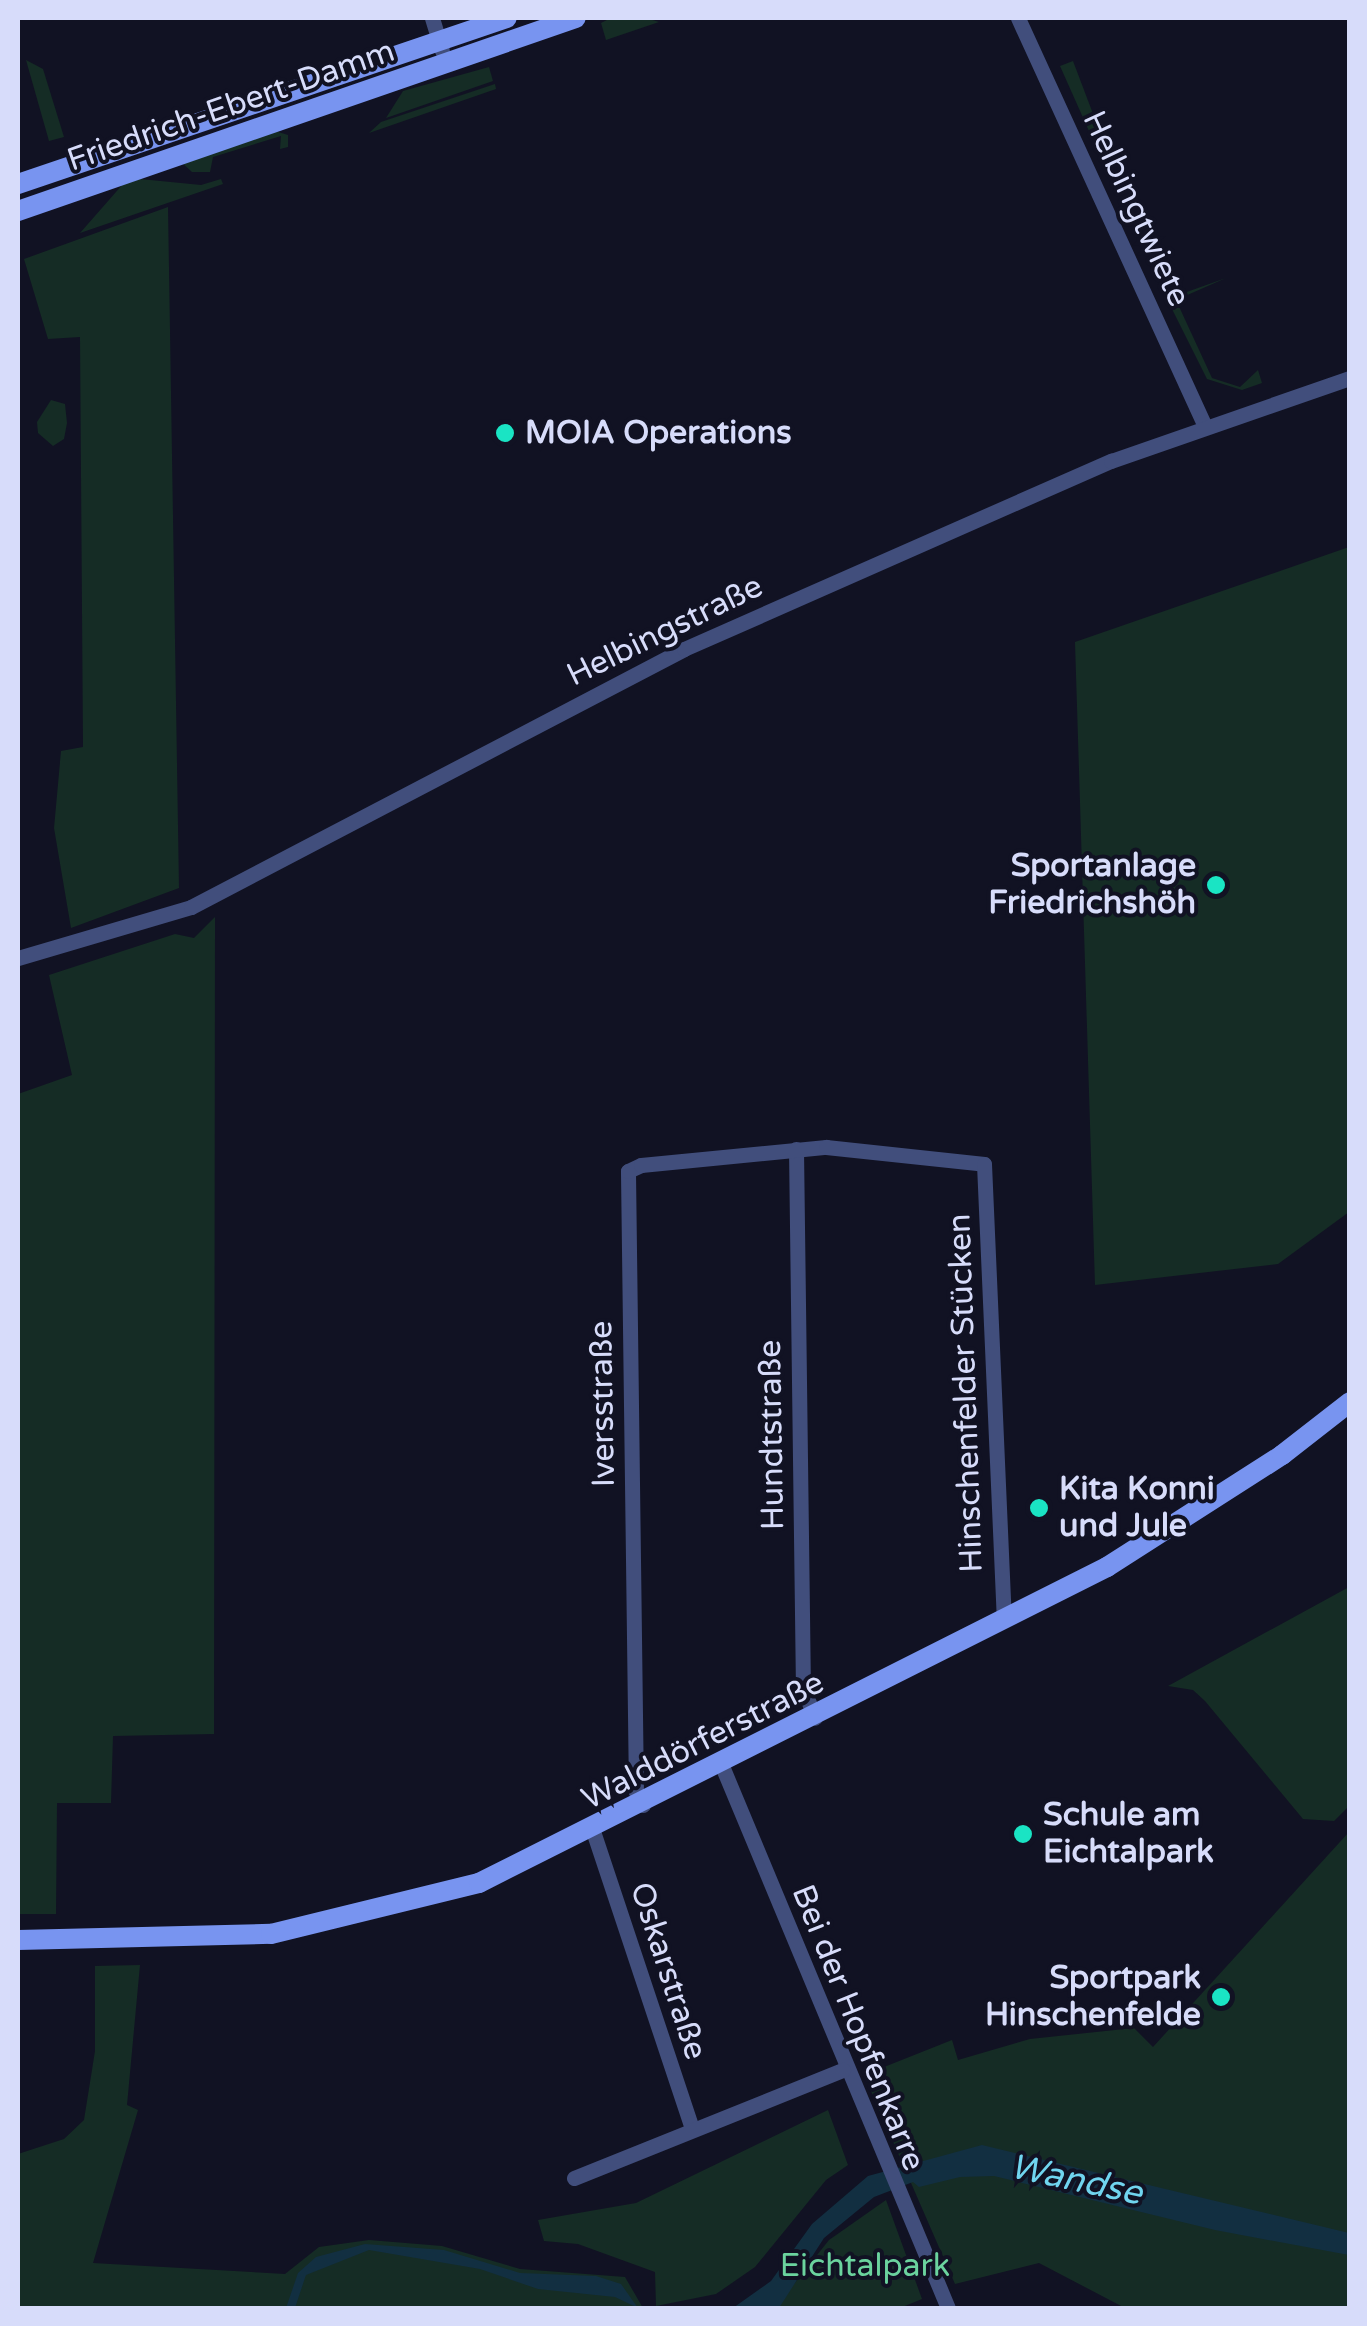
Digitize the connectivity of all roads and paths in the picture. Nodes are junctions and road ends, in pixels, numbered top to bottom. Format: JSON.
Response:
{"nodes":[{"id":1,"x":432,"y":18,"type":"edge"},
{"id":2,"x":508,"y":18,"type":"edge"},
{"id":3,"x":576,"y":18,"type":"edge"},
{"id":4,"x":1018,"y":18,"type":"edge"},
{"id":5,"x":439,"y":41,"type":"junction"},
{"id":6,"x":446,"y":63,"type":"junction"},
{"id":7,"x":18,"y":184,"type":"edge"},
{"id":8,"x":18,"y":212,"type":"edge"},
{"id":9,"x":1350,"y":378,"type":"edge"},
{"id":10,"x":1204,"y":424,"type":"junction"},
{"id":11,"x":18,"y":958,"type":"edge"},
{"id":12,"x":796,"y":1149,"type":"junction"},
{"id":13,"x":1350,"y":1402,"type":"edge"},
{"id":14,"x":1004,"y":1620,"type":"junction"},
{"id":15,"x":815,"y":1718,"type":"junction"},
{"id":16,"x":722,"y":1766,"type":"junction"},
{"id":17,"x":643,"y":1806,"type":"junction"},
{"id":18,"x":593,"y":1830,"type":"junction"},
{"id":19,"x":18,"y":1940,"type":"edge"},
{"id":20,"x":844,"y":2070,"type":"junction"},
{"id":21,"x":692,"y":2129,"type":"junction"},
{"id":22,"x":574,"y":2178,"type":"dead end"},
{"id":23,"x":948,"y":2308,"type":"edge"}],
"edges":[{"from":1,"to":5,"type":"street"},
{"from":2,"to":5,"type":"street","name":"Friedrich-Ebert-Damm"},
{"from":3,"to":6,"type":"street","name":"Friedrich-Ebert-Damm"},
{"from":4,"to":10,"type":"street","name":"Helbingtwiete"},
{"from":5,"to":6,"type":"street"},
{"from":5,"to":7,"type":"street","name":"Friedrich-Ebert-Damm"},
{"from":6,"to":8,"type":"street","name":"Friedrich-Ebert-Damm"},
{"from":9,"to":10,"type":"street","name":"Helbingstraße"},
{"from":10,"to":11,"type":"street","name":"Helbingstraße"},
{"from":12,"to":14,"type":"street","name":"Hinschenfelder Stücken"},
{"from":12,"to":15,"type":"street","name":"Hundtstraße"},
{"from":12,"to":17,"type":"street","name":"Iversstraße"},
{"from":13,"to":14,"type":"street","name":"Walddörferstraße"},
{"from":14,"to":15,"type":"street","name":"Walddörferstraße"},
{"from":15,"to":16,"type":"street","name":"Walddörferstraße"},
{"from":16,"to":17,"type":"street","name":"Walddörferstraße"},
{"from":16,"to":20,"type":"street","name":"Bei der Hopfenkarre"},
{"from":17,"to":18,"type":"street","name":"Walddörferstraße"},
{"from":18,"to":19,"type":"street","name":"Walddörferstraße"},
{"from":18,"to":21,"type":"street","name":"Oskarstraße"},
{"from":20,"to":21,"type":"street"},
{"from":20,"to":23,"type":"street","name":"Bei der Hopfenkarre"},
{"from":21,"to":22,"type":"street"}]}
